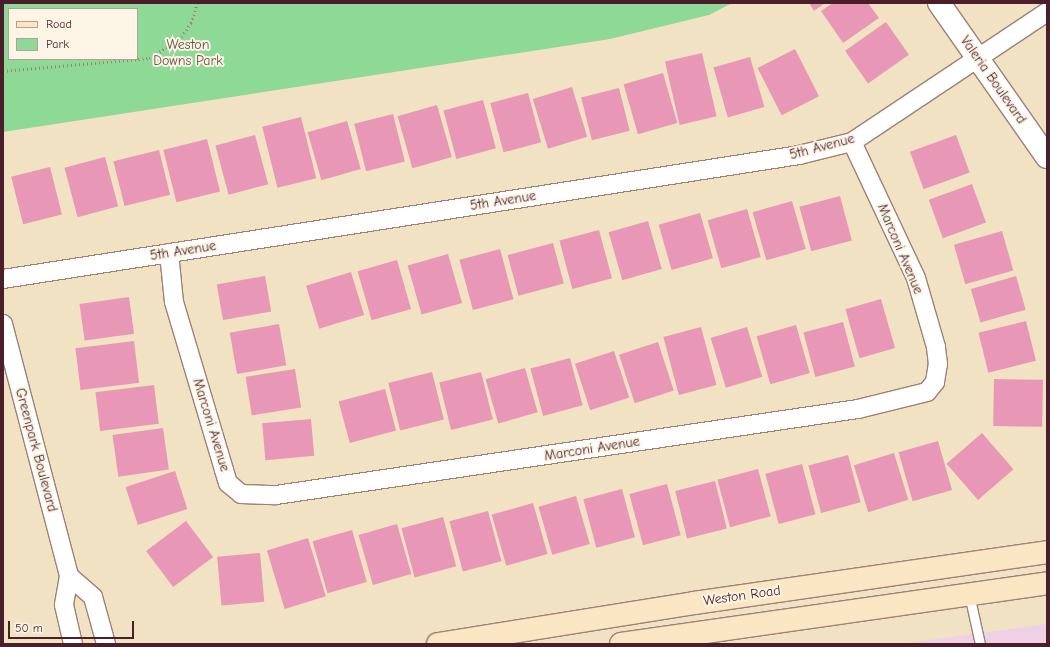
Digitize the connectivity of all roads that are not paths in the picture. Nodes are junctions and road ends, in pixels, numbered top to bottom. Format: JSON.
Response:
{"nodes":[{"id":1,"x":939,"y":3,"type":"edge"},
{"id":2,"x":1047,"y":12,"type":"edge"},
{"id":3,"x":978,"y":59,"type":"junction"},
{"id":4,"x":852,"y":142,"type":"junction"},
{"id":5,"x":1047,"y":157,"type":"edge"},
{"id":6,"x":169,"y":253,"type":"junction"},
{"id":7,"x":3,"y":279,"type":"edge"},
{"id":8,"x":3,"y":324,"type":"edge"},
{"id":9,"x":1047,"y":552,"type":"edge"},
{"id":10,"x":69,"y":576,"type":"junction"},
{"id":11,"x":1047,"y":583,"type":"edge"},
{"id":12,"x":969,"y":594,"type":"junction"},
{"id":13,"x":73,"y":644,"type":"edge"},
{"id":14,"x":106,"y":644,"type":"edge"},
{"id":15,"x":438,"y":644,"type":"edge"},
{"id":16,"x":621,"y":644,"type":"edge"},
{"id":17,"x":980,"y":644,"type":"edge"}],
"edges":[{"from":1,"to":3,"type":"street","name":"Valeria Boulevard"},
{"from":2,"to":3,"type":"street","name":"5th Avenue"},
{"from":3,"to":4,"type":"street","name":"5th Avenue"},
{"from":3,"to":5,"type":"street","name":"Valeria Boulevard"},
{"from":4,"to":6,"type":"street","name":"5th Avenue"},
{"from":4,"to":6,"type":"street","name":"Marconi Avenue"},
{"from":6,"to":7,"type":"street","name":"5th Avenue"},
{"from":8,"to":10,"type":"street","name":"Greenpark Boulevard"},
{"from":9,"to":15,"type":"main road","name":"Weston Road"},
{"from":10,"to":13,"type":"street","name":"Greenpark Boulevard"},
{"from":10,"to":14,"type":"street"},
{"from":11,"to":12,"type":"main road","name":"Weston Road"},
{"from":12,"to":16,"type":"main road","name":"Weston Road"},
{"from":12,"to":17,"type":"lane"}]}
